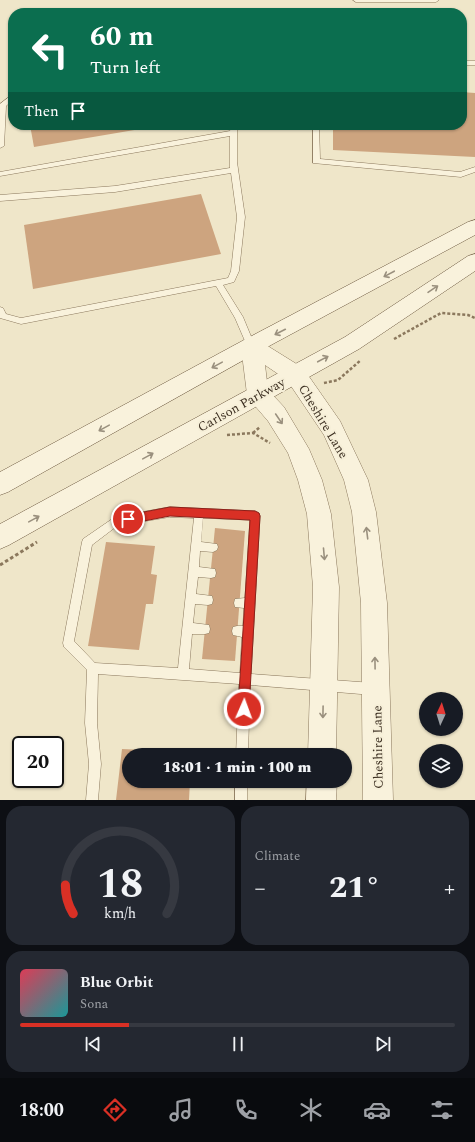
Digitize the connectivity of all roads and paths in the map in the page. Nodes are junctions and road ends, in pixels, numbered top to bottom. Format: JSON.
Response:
{"nodes":[{"id":1,"x":356,"y":0,"type":"edge"},
{"id":2,"x":436,"y":0,"type":"edge"},
{"id":3,"x":8,"y":100,"type":"edge"},
{"id":4,"x":229,"y":130,"type":"edge"},
{"id":5,"x":234,"y":130,"type":"edge"},
{"id":6,"x":316,"y":130,"type":"edge"},
{"id":7,"x":0,"y":146,"type":"edge"},
{"id":8,"x":234,"y":170,"type":"junction"},
{"id":9,"x":475,"y":170,"type":"edge"},
{"id":10,"x":0,"y":174,"type":"edge"},
{"id":11,"x":0,"y":198,"type":"edge"},
{"id":12,"x":475,"y":227,"type":"edge"},
{"id":13,"x":475,"y":261,"type":"edge"},
{"id":14,"x":218,"y":283,"type":"junction"},
{"id":15,"x":0,"y":310,"type":"edge"},
{"id":16,"x":475,"y":318,"type":"edge"},
{"id":17,"x":391,"y":341,"type":"dead end"},
{"id":18,"x":251,"y":346,"type":"junction"},
{"id":19,"x":366,"y":357,"type":"dead end"},
{"id":20,"x":295,"y":374,"type":"junction"},
{"id":21,"x":322,"y":383,"type":"dead end"},
{"id":22,"x":258,"y":394,"type":"junction"},
{"id":23,"x":253,"y":433,"type":"dead end"},
{"id":24,"x":271,"y":444,"type":"dead end"},
{"id":25,"x":0,"y":484,"type":"edge"},
{"id":26,"x":200,"y":513,"type":"junction"},
{"id":27,"x":0,"y":538,"type":"edge"},
{"id":28,"x":196,"y":546,"type":"junction"},
{"id":29,"x":213,"y":547,"type":"dead end"},
{"id":30,"x":194,"y":572,"type":"junction"},
{"id":31,"x":210,"y":573,"type":"dead end"},
{"id":32,"x":191,"y":599,"type":"junction"},
{"id":33,"x":208,"y":600,"type":"dead end"},
{"id":34,"x":187,"y":628,"type":"junction"},
{"id":35,"x":205,"y":629,"type":"dead end"},
{"id":36,"x":93,"y":668,"type":"junction"},
{"id":37,"x":183,"y":674,"type":"junction"},
{"id":38,"x":244,"y":679,"type":"junction"},
{"id":39,"x":324,"y":685,"type":"junction"},
{"id":40,"x":376,"y":689,"type":"junction"},
{"id":41,"x":242,"y":748,"type":"edge"},
{"id":42,"x":322,"y":748,"type":"edge"},
{"id":43,"x":241,"y":788,"type":"edge"},
{"id":44,"x":322,"y":788,"type":"edge"},
{"id":45,"x":92,"y":800,"type":"edge"},
{"id":46,"x":241,"y":800,"type":"edge"},
{"id":47,"x":321,"y":800,"type":"edge"},
{"id":48,"x":378,"y":800,"type":"edge"}],
"edges":[{"from":1,"to":2,"type":"lane"},
{"from":3,"to":7,"type":"lane"},
{"from":4,"to":10,"type":"lane"},
{"from":5,"to":8,"type":"lane"},
{"from":6,"to":9,"type":"lane"},
{"from":8,"to":11,"type":"lane"},
{"from":8,"to":14,"type":"lane"},
{"from":12,"to":18,"type":"main road","one_way":true},
{"from":20,"to":13,"type":"main road","name":"Carlson Parkway","one_way":true},
{"from":14,"to":15,"type":"lane"},
{"from":14,"to":18,"type":"lane"},
{"from":16,"to":17,"type":"path"},
{"from":18,"to":20,"type":"main road","name":"Cheshire Lane"},
{"from":18,"to":22,"type":"main road"},
{"from":18,"to":25,"type":"main road","one_way":true},
{"from":19,"to":21,"type":"path"},
{"from":20,"to":22,"type":"main road","name":"Carlson Parkway"},
{"from":40,"to":20,"type":"main road","name":"Cheshire Lane","one_way":true},
{"from":27,"to":22,"type":"main road","name":"Carlson Parkway","one_way":true},
{"from":22,"to":39,"type":"main road","one_way":true},
{"from":23,"to":24,"type":"path"},
{"from":26,"to":28,"type":"lane"},
{"from":26,"to":36,"type":"lane"},
{"from":26,"to":38,"type":"lane"},
{"from":28,"to":29,"type":"lane"},
{"from":28,"to":30,"type":"lane"},
{"from":30,"to":31,"type":"lane"},
{"from":30,"to":32,"type":"lane"},
{"from":32,"to":33,"type":"lane"},
{"from":32,"to":34,"type":"lane"},
{"from":34,"to":35,"type":"lane"},
{"from":34,"to":37,"type":"lane"},
{"from":36,"to":37,"type":"lane"},
{"from":36,"to":45,"type":"lane"},
{"from":37,"to":38,"type":"lane"},
{"from":38,"to":39,"type":"lane"},
{"from":38,"to":41,"type":"lane"},
{"from":39,"to":40,"type":"lane"},
{"from":39,"to":42,"type":"main road","one_way":true},
{"from":40,"to":48,"type":"main road","name":"Cheshire Lane"},
{"from":43,"to":46,"type":"lane"},
{"from":44,"to":47,"type":"main road"}]}
